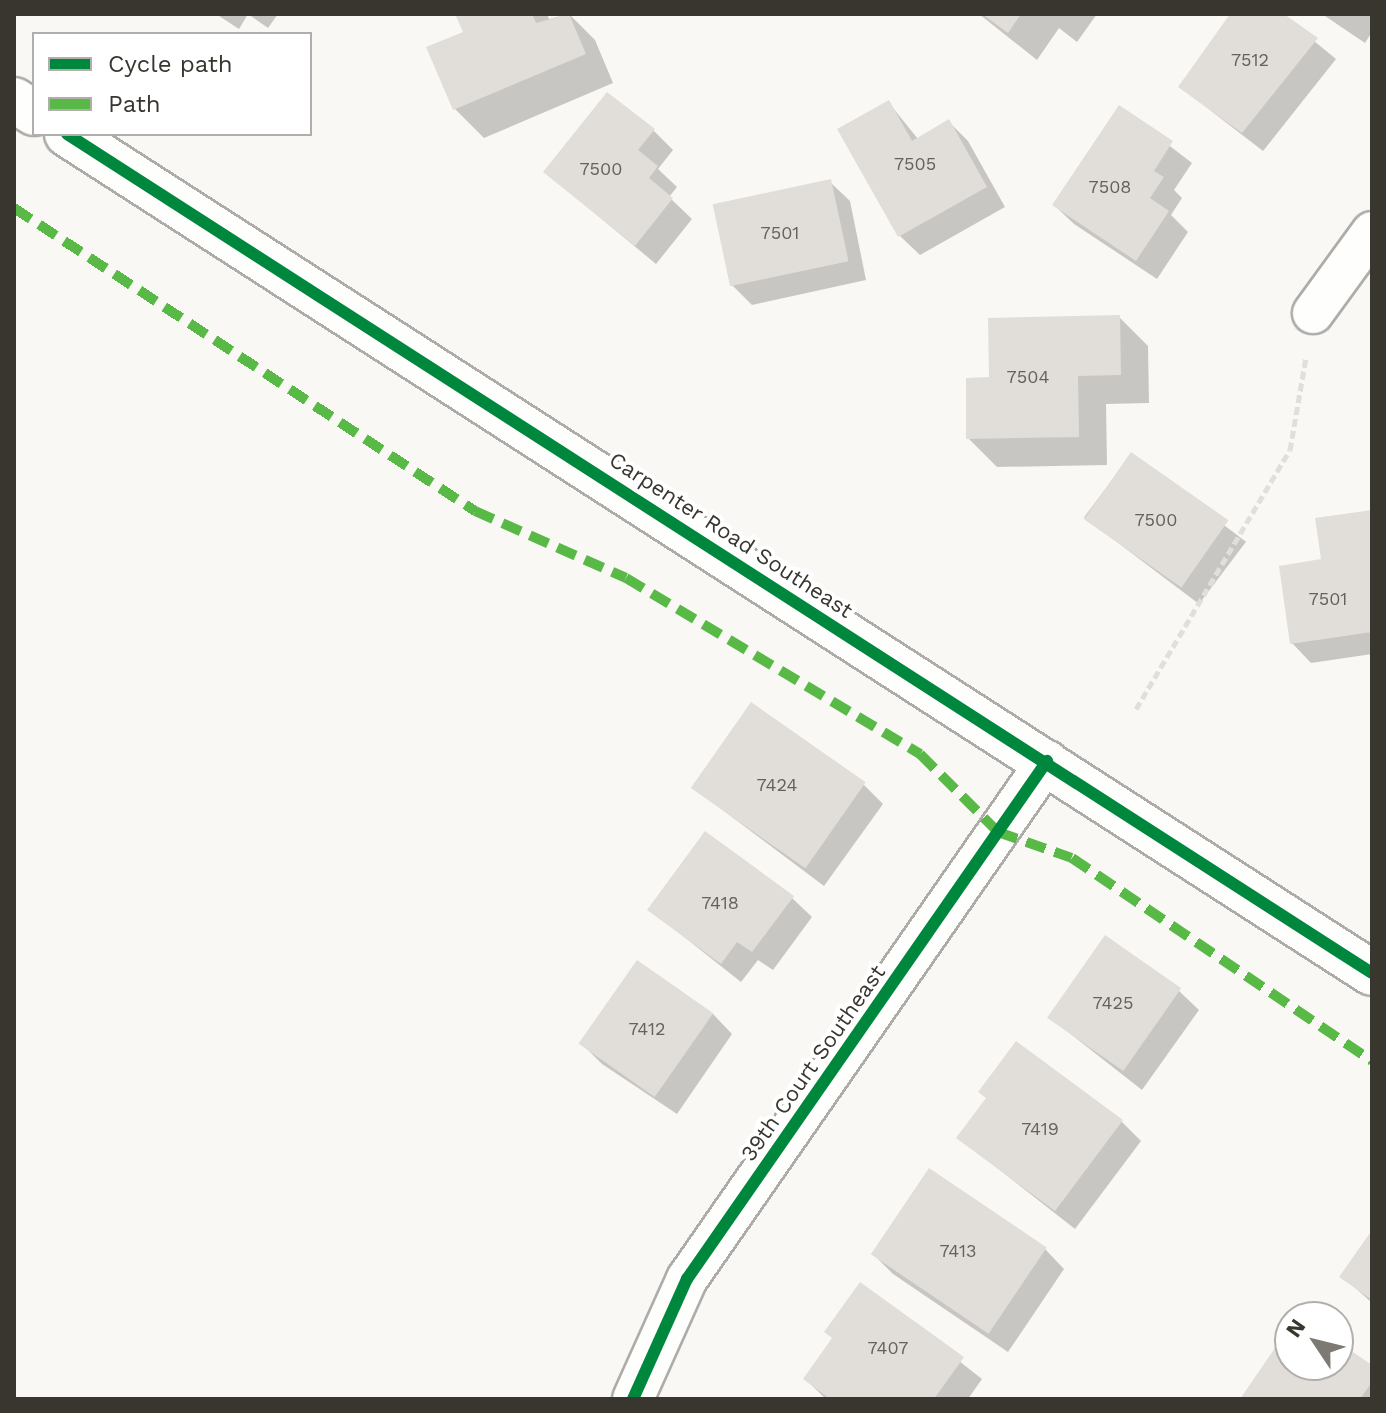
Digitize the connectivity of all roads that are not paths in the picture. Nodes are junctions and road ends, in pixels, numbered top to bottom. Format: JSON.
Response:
{"nodes":[{"id":1,"x":14,"y":100,"type":"edge"},
{"id":2,"x":32,"y":112,"type":"edge"},
{"id":3,"x":70,"y":136,"type":"edge"},
{"id":4,"x":1372,"y":232,"type":"edge"},
{"id":5,"x":1313,"y":313,"type":"road end"},
{"id":6,"x":1047,"y":761,"type":"junction"},
{"id":7,"x":1372,"y":973,"type":"edge"},
{"id":8,"x":633,"y":1399,"type":"edge"}],
"edges":[{"from":1,"to":2,"type":"street"},
{"from":3,"to":6,"type":"street","name":"Carpenter Road Southeast"},
{"from":4,"to":5,"type":"street"},
{"from":6,"to":7,"type":"street","name":"Carpenter Road Southeast"},
{"from":6,"to":8,"type":"street","name":"39th Court Southeast"}]}
